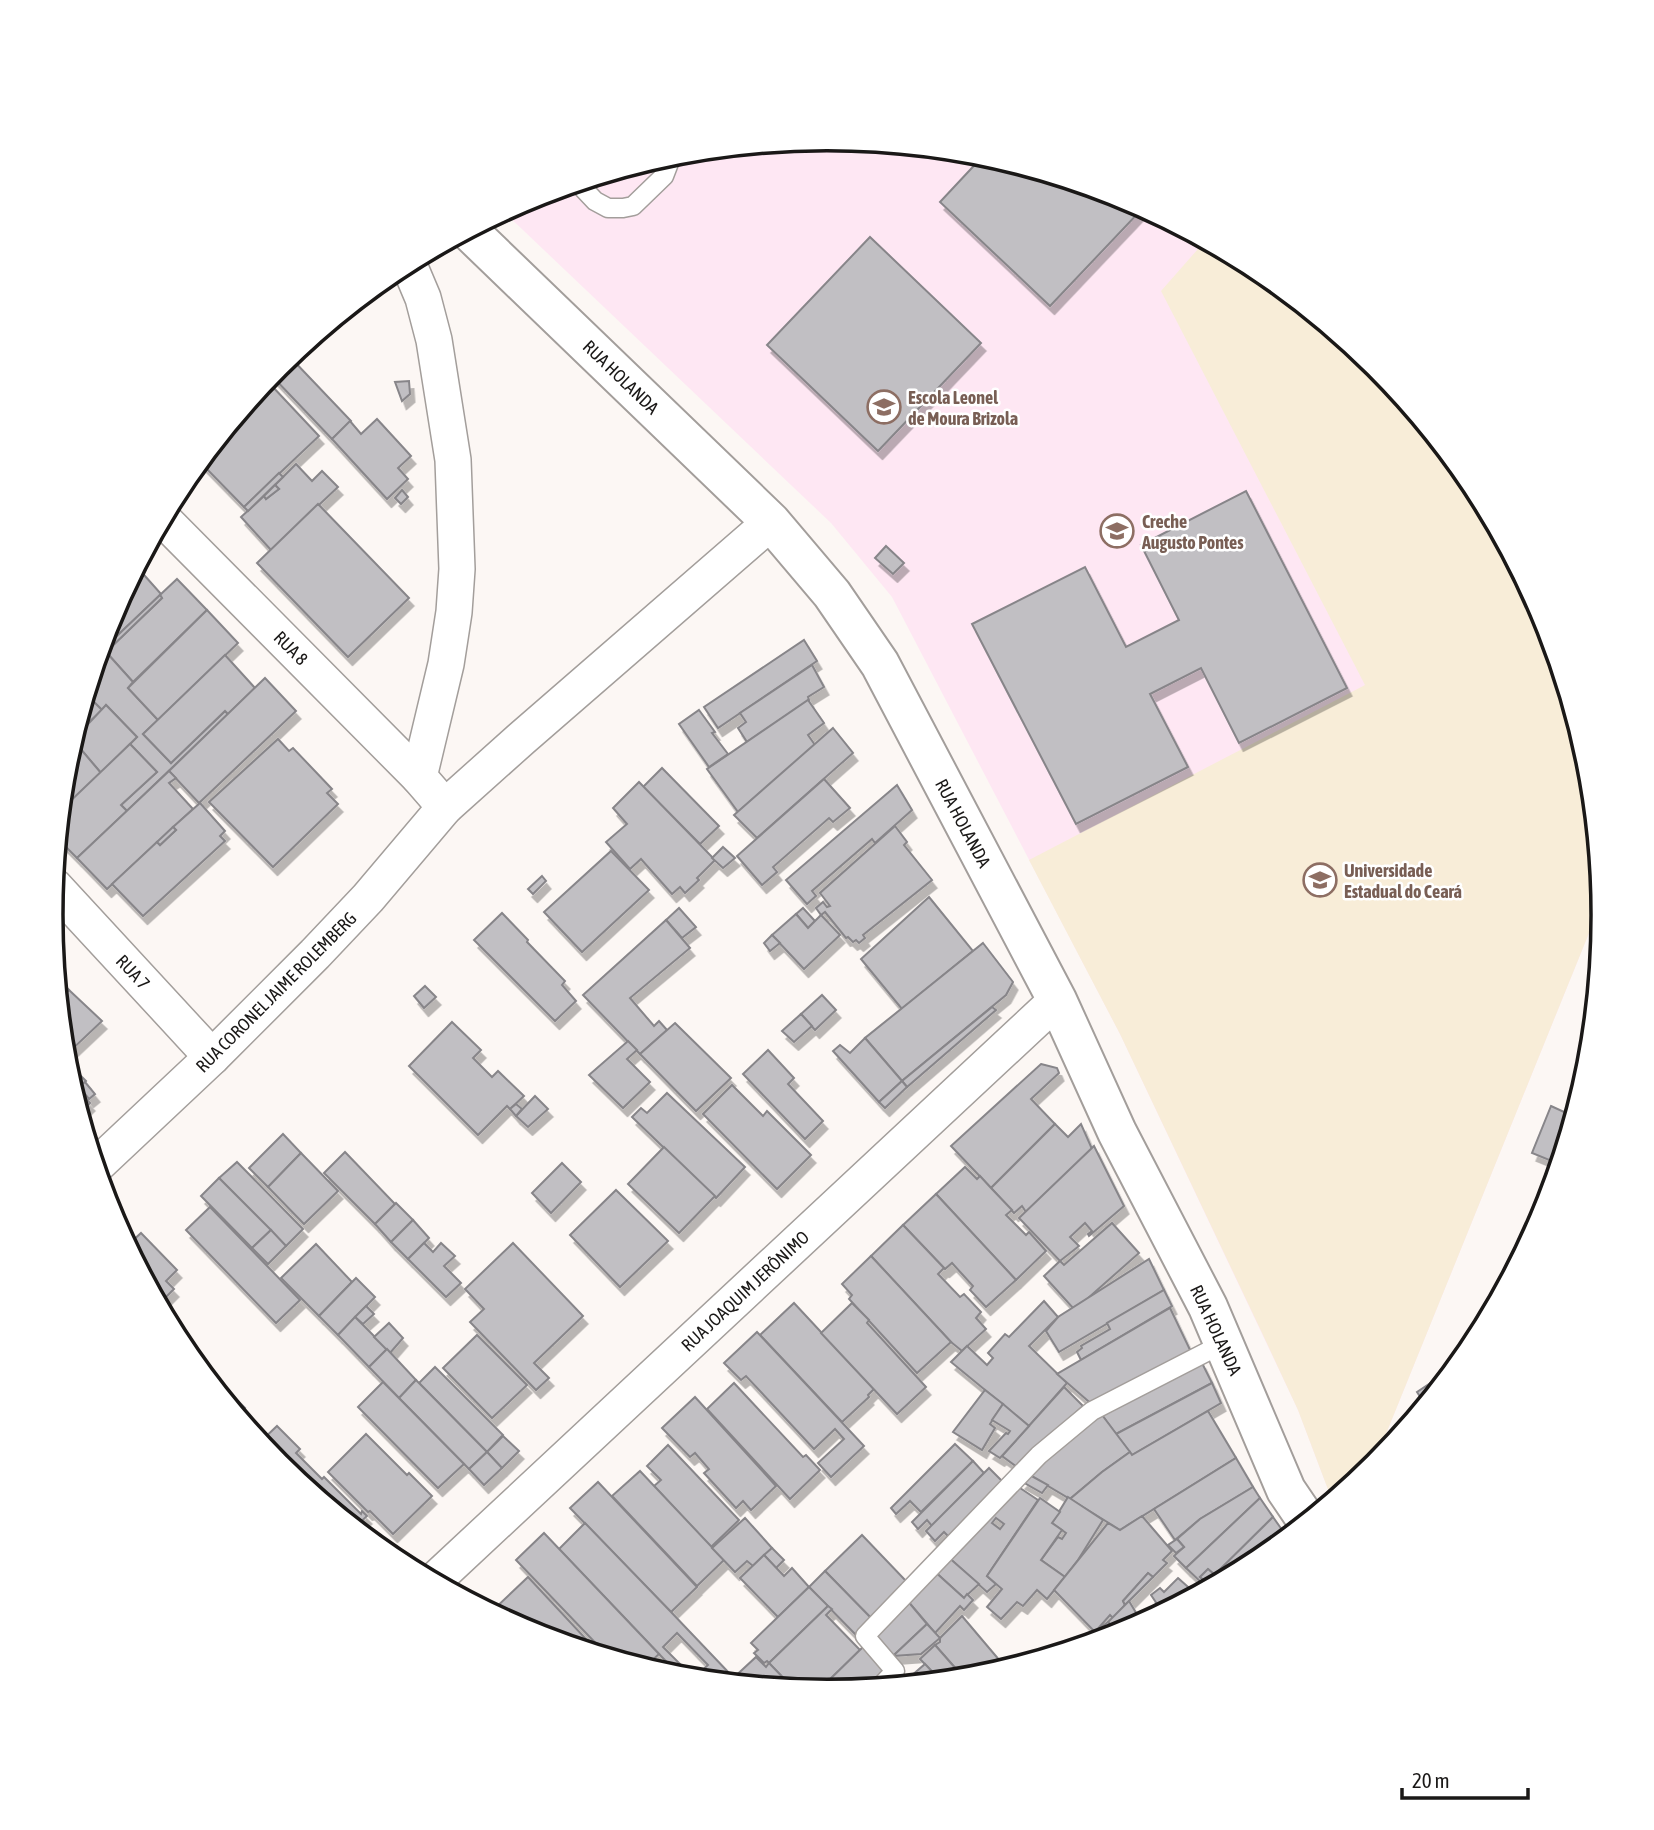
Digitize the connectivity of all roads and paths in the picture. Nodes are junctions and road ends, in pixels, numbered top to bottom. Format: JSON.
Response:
{"nodes":[{"id":1,"x":667,"y":168,"type":"edge"},
{"id":2,"x":585,"y":191,"type":"edge"},
{"id":3,"x":475,"y":237,"type":"edge"},
{"id":4,"x":413,"y":274,"type":"edge"},
{"id":5,"x":771,"y":522,"type":"junction"},
{"id":6,"x":170,"y":526,"type":"edge"},
{"id":7,"x":419,"y":777,"type":"junction"},
{"id":8,"x":445,"y":807,"type":"junction"},
{"id":9,"x":64,"y":897,"type":"edge"},
{"id":10,"x":1057,"y":1000,"type":"junction"},
{"id":11,"x":212,"y":1057,"type":"junction"},
{"id":12,"x":103,"y":1159,"type":"edge"},
{"id":13,"x":1224,"y":1343,"type":"junction"},
{"id":14,"x":1302,"y":1513,"type":"edge"},
{"id":15,"x":441,"y":1574,"type":"edge"},
{"id":16,"x":891,"y":1676,"type":"edge"}],
"edges":[{"from":1,"to":2,"type":"lane"},
{"from":3,"to":5,"type":"street","name":"RUA HOLANDA"},
{"from":4,"to":7,"type":"street"},
{"from":5,"to":8,"type":"street","name":"RUA CORONEL JAIME ROLEMBERG"},
{"from":5,"to":10,"type":"street","name":"RUA HOLANDA"},
{"from":6,"to":7,"type":"street","name":"RUA 8"},
{"from":7,"to":8,"type":"street"},
{"from":8,"to":11,"type":"street","name":"RUA CORONEL JAIME ROLEMBERG"},
{"from":9,"to":11,"type":"street","name":"RUA 7"},
{"from":10,"to":13,"type":"street","name":"RUA HOLANDA"},
{"from":10,"to":15,"type":"street","name":"RUA JOAQUIM JERÔNIMO"},
{"from":11,"to":12,"type":"street","name":"RUA CORONEL JAIME ROLEMBERG"},
{"from":13,"to":14,"type":"street","name":"RUA HOLANDA"},
{"from":13,"to":16,"type":"lane"}]}
